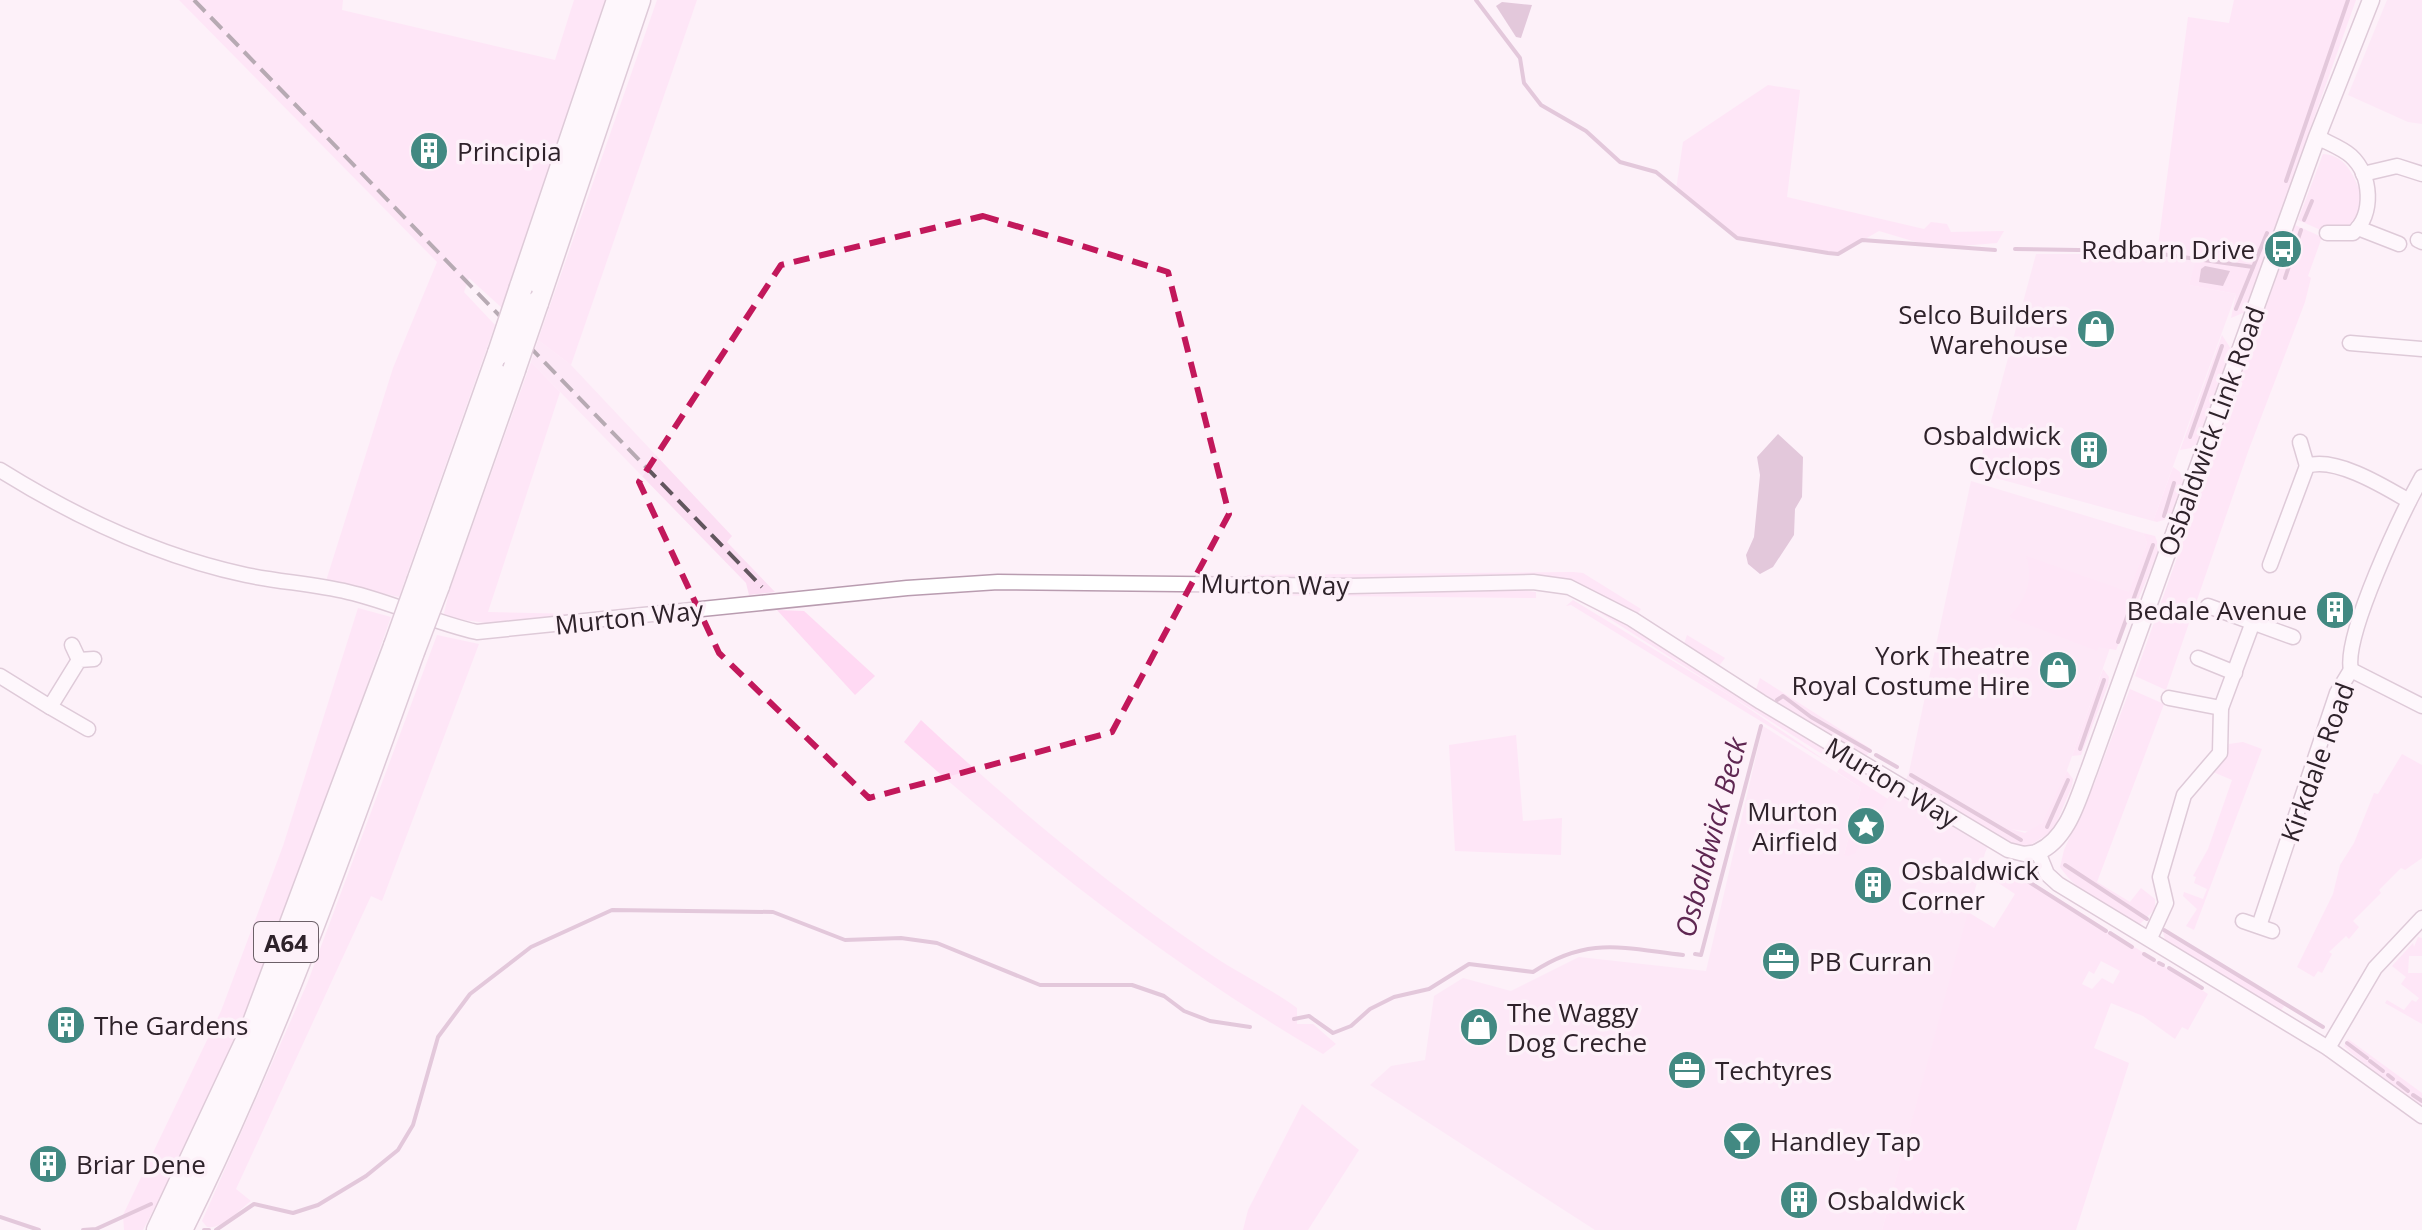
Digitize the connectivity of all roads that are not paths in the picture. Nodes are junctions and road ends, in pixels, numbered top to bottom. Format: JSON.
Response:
{"nodes":[{"id":1,"x":618,"y":0,"type":"edge"},
{"id":2,"x":639,"y":0,"type":"edge"},
{"id":3,"x":2371,"y":0,"type":"edge"},
{"id":4,"x":2317,"y":137,"type":"junction"},
{"id":5,"x":2363,"y":174,"type":"junction"},
{"id":6,"x":2422,"y":174,"type":"edge"},
{"id":7,"x":2358,"y":228,"type":"junction"},
{"id":8,"x":2327,"y":233,"type":"dead end"},
{"id":9,"x":2399,"y":244,"type":"dead end"},
{"id":10,"x":529,"y":295,"type":"junction"},
{"id":11,"x":2359,"y":348,"type":"dead end"},
{"id":12,"x":2422,"y":349,"type":"edge"},
{"id":13,"x":2300,"y":442,"type":"dead end"},
{"id":14,"x":2307,"y":466,"type":"junction"},
{"id":15,"x":0,"y":470,"type":"edge"},
{"id":16,"x":2422,"y":477,"type":"edge"},
{"id":17,"x":2409,"y":501,"type":"junction"},
{"id":18,"x":2270,"y":565,"type":"dead end"},
{"id":19,"x":2208,"y":606,"type":"dead end"},
{"id":20,"x":2253,"y":622,"type":"junction"},
{"id":21,"x":2293,"y":637,"type":"dead end"},
{"id":22,"x":72,"y":645,"type":"dead end"},
{"id":23,"x":404,"y":649,"type":"junction"},
{"id":24,"x":2198,"y":658,"type":"dead end"},
{"id":25,"x":2351,"y":670,"type":"junction"},
{"id":26,"x":2235,"y":673,"type":"junction"},
{"id":27,"x":0,"y":676,"type":"edge"},
{"id":28,"x":2169,"y":698,"type":"dead end"},
{"id":29,"x":2420,"y":705,"type":"edge"},
{"id":30,"x":50,"y":707,"type":"junction"},
{"id":31,"x":2221,"y":708,"type":"junction"},
{"id":32,"x":88,"y":729,"type":"dead end"},
{"id":33,"x":2038,"y":852,"type":"junction"},
{"id":34,"x":2422,"y":918,"type":"edge"},
{"id":35,"x":2243,"y":921,"type":"dead end"},
{"id":36,"x":2155,"y":929,"type":"junction"},
{"id":37,"x":2333,"y":1038,"type":"junction"},
{"id":38,"x":2422,"y":1116,"type":"edge"},
{"id":39,"x":158,"y":1230,"type":"edge"},
{"id":40,"x":181,"y":1230,"type":"edge"}],
"edges":[{"from":1,"to":10,"type":"highway","number":"A64"},
{"from":2,"to":10,"type":"highway","number":"A64"},
{"from":3,"to":4,"type":"street","name":"Osbaldwick Link Road"},
{"from":4,"to":5,"type":"street"},
{"from":4,"to":33,"type":"street","name":"Osbaldwick Link Road"},
{"from":5,"to":6,"type":"street"},
{"from":5,"to":7,"type":"street"},
{"from":7,"to":8,"type":"street"},
{"from":7,"to":9,"type":"street"},
{"from":10,"to":23,"type":"highway","number":"A64","bridge":true},
{"from":11,"to":12,"type":"street"},
{"from":13,"to":14,"type":"street"},
{"from":14,"to":17,"type":"street"},
{"from":14,"to":18,"type":"street"},
{"from":15,"to":33,"type":"street","name":"Murton Way"},
{"from":16,"to":17,"type":"street"},
{"from":17,"to":25,"type":"street"},
{"from":19,"to":20,"type":"street"},
{"from":20,"to":21,"type":"street"},
{"from":20,"to":26,"type":"street"},
{"from":22,"to":30,"type":"street"},
{"from":23,"to":39,"type":"highway","number":"A64"},
{"from":23,"to":40,"type":"highway","number":"A64"},
{"from":24,"to":26,"type":"street"},
{"from":25,"to":29,"type":"street","name":"Kirkdale Road"},
{"from":25,"to":35,"type":"street","name":"Kirkdale Road"},
{"from":26,"to":31,"type":"street"},
{"from":27,"to":30,"type":"street"},
{"from":28,"to":31,"type":"street"},
{"from":30,"to":32,"type":"street"},
{"from":31,"to":36,"type":"street"},
{"from":33,"to":36,"type":"street"},
{"from":34,"to":37,"type":"street"},
{"from":36,"to":37,"type":"street"},
{"from":37,"to":38,"type":"street"}]}
